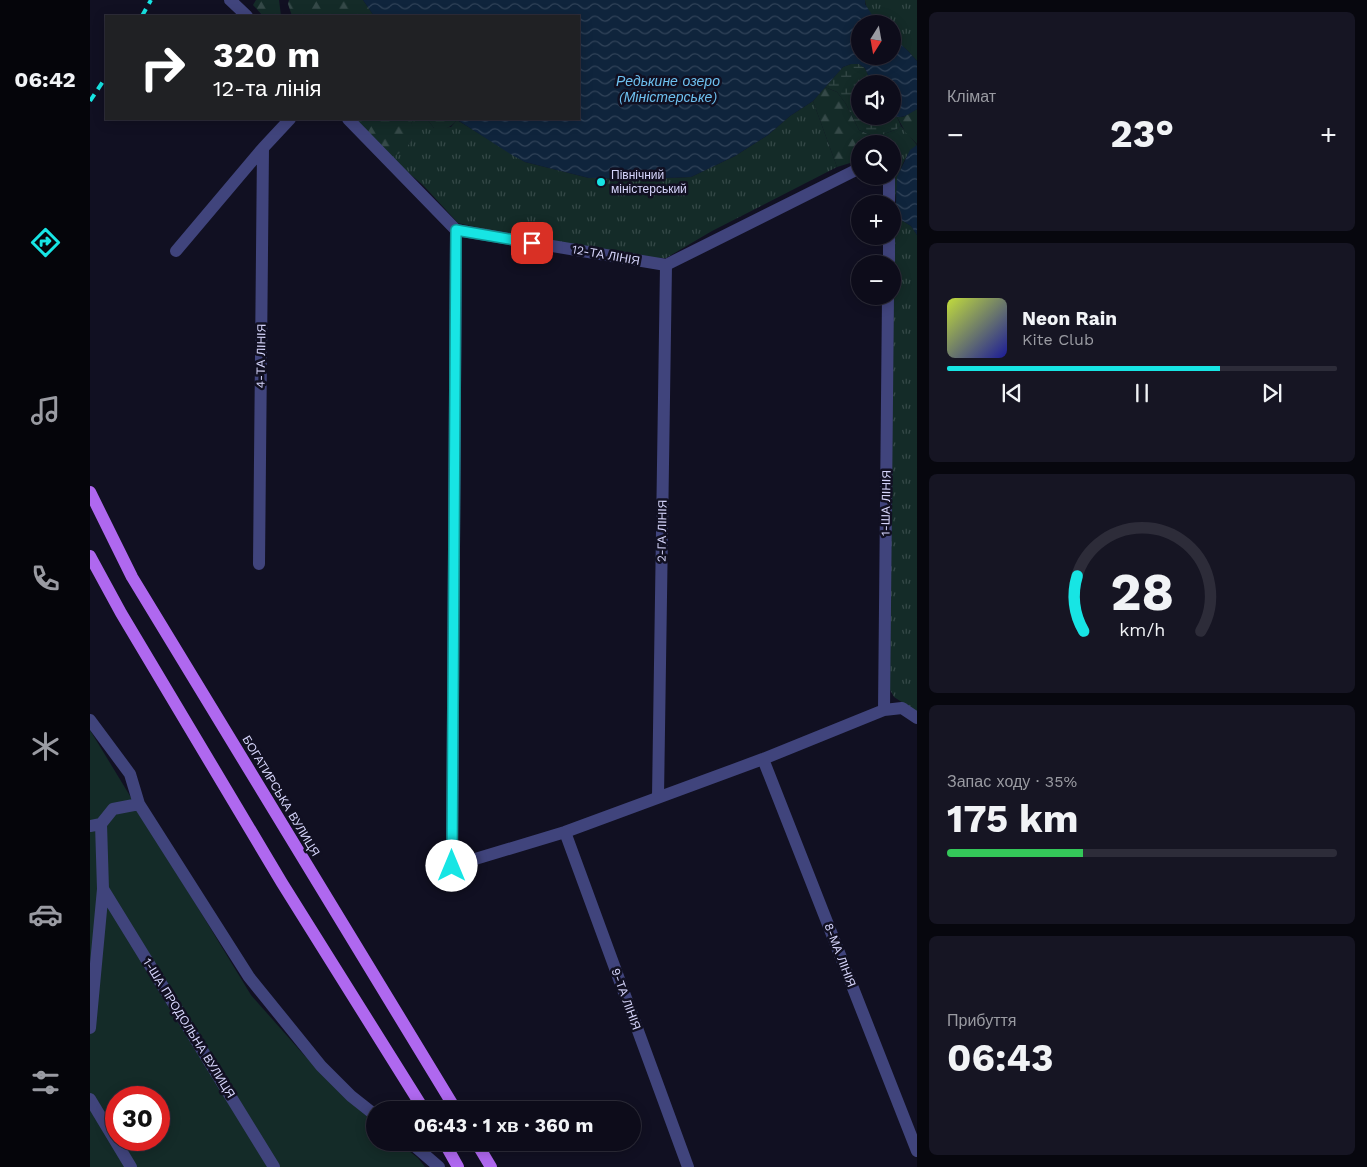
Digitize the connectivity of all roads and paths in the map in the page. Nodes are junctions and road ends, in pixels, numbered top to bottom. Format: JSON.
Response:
{"nodes":[{"id":1,"x":230,"y":0,"type":"edge"},
{"id":2,"x":246,"y":15,"type":"edge"},
{"id":3,"x":289,"y":120,"type":"edge"},
{"id":4,"x":349,"y":120,"type":"edge"},
{"id":5,"x":263,"y":148,"type":"junction"},
{"id":6,"x":851,"y":172,"type":"edge"},
{"id":7,"x":456,"y":230,"type":"junction"},
{"id":8,"x":176,"y":251,"type":"dead end"},
{"id":9,"x":666,"y":265,"type":"junction"},
{"id":10,"x":888,"y":305,"type":"edge"},
{"id":11,"x":90,"y":492,"type":"edge"},
{"id":12,"x":90,"y":556,"type":"edge"},
{"id":13,"x":260,"y":564,"type":"dead end"},
{"id":14,"x":884,"y":710,"type":"junction"},
{"id":15,"x":917,"y":718,"type":"edge"},
{"id":16,"x":90,"y":720,"type":"edge"},
{"id":17,"x":763,"y":758,"type":"junction"},
{"id":18,"x":658,"y":797,"type":"junction"},
{"id":19,"x":139,"y":804,"type":"junction"},
{"id":20,"x":95,"y":825,"type":"edge"},
{"id":21,"x":565,"y":832,"type":"junction"},
{"id":22,"x":103,"y":889,"type":"junction"},
{"id":23,"x":90,"y":1028,"type":"edge"},
{"id":24,"x":90,"y":1099,"type":"edge"},
{"id":25,"x":418,"y":1101,"type":"edge"},
{"id":26,"x":451,"y":1101,"type":"edge"},
{"id":27,"x":366,"y":1108,"type":"edge"},
{"id":28,"x":420,"y":1151,"type":"edge"},
{"id":29,"x":449,"y":1151,"type":"edge"},
{"id":30,"x":481,"y":1151,"type":"edge"},
{"id":31,"x":917,"y":1151,"type":"edge"},
{"id":32,"x":131,"y":1167,"type":"edge"},
{"id":33,"x":274,"y":1167,"type":"edge"},
{"id":34,"x":439,"y":1167,"type":"edge"},
{"id":35,"x":458,"y":1167,"type":"edge"},
{"id":36,"x":491,"y":1167,"type":"edge"},
{"id":37,"x":688,"y":1167,"type":"edge"}],
"edges":[{"from":1,"to":2,"type":"street"},
{"from":3,"to":5,"type":"street"},
{"from":4,"to":7,"type":"street"},
{"from":5,"to":8,"type":"street"},
{"from":5,"to":13,"type":"street","name":"4-ТА ЛІНІЯ"},
{"from":6,"to":9,"type":"street"},
{"from":7,"to":9,"type":"street","name":"12-ТА ЛІНІЯ"},
{"from":7,"to":21,"type":"street"},
{"from":9,"to":18,"type":"street","name":"2-ГА ЛІНІЯ"},
{"from":10,"to":14,"type":"street","name":"1-ША ЛІНІЯ"},
{"from":11,"to":26,"type":"main road","name":"БОГАТИРСЬКА ВУЛИЦЯ"},
{"from":12,"to":25,"type":"main road"},
{"from":14,"to":15,"type":"street"},
{"from":14,"to":17,"type":"street"},
{"from":16,"to":19,"type":"street"},
{"from":17,"to":18,"type":"street"},
{"from":17,"to":31,"type":"street","name":"8-МА ЛІНІЯ"},
{"from":18,"to":21,"type":"street"},
{"from":19,"to":20,"type":"street"},
{"from":19,"to":27,"type":"street"},
{"from":20,"to":22,"type":"street"},
{"from":21,"to":37,"type":"street","name":"9-ТА ЛІНІЯ"},
{"from":22,"to":23,"type":"street"},
{"from":22,"to":33,"type":"street","name":"1-ША ПРОДОЛЬНА ВУЛИЦЯ"},
{"from":24,"to":32,"type":"street"},
{"from":28,"to":34,"type":"street"},
{"from":29,"to":35,"type":"main road"},
{"from":30,"to":36,"type":"main road"}]}
